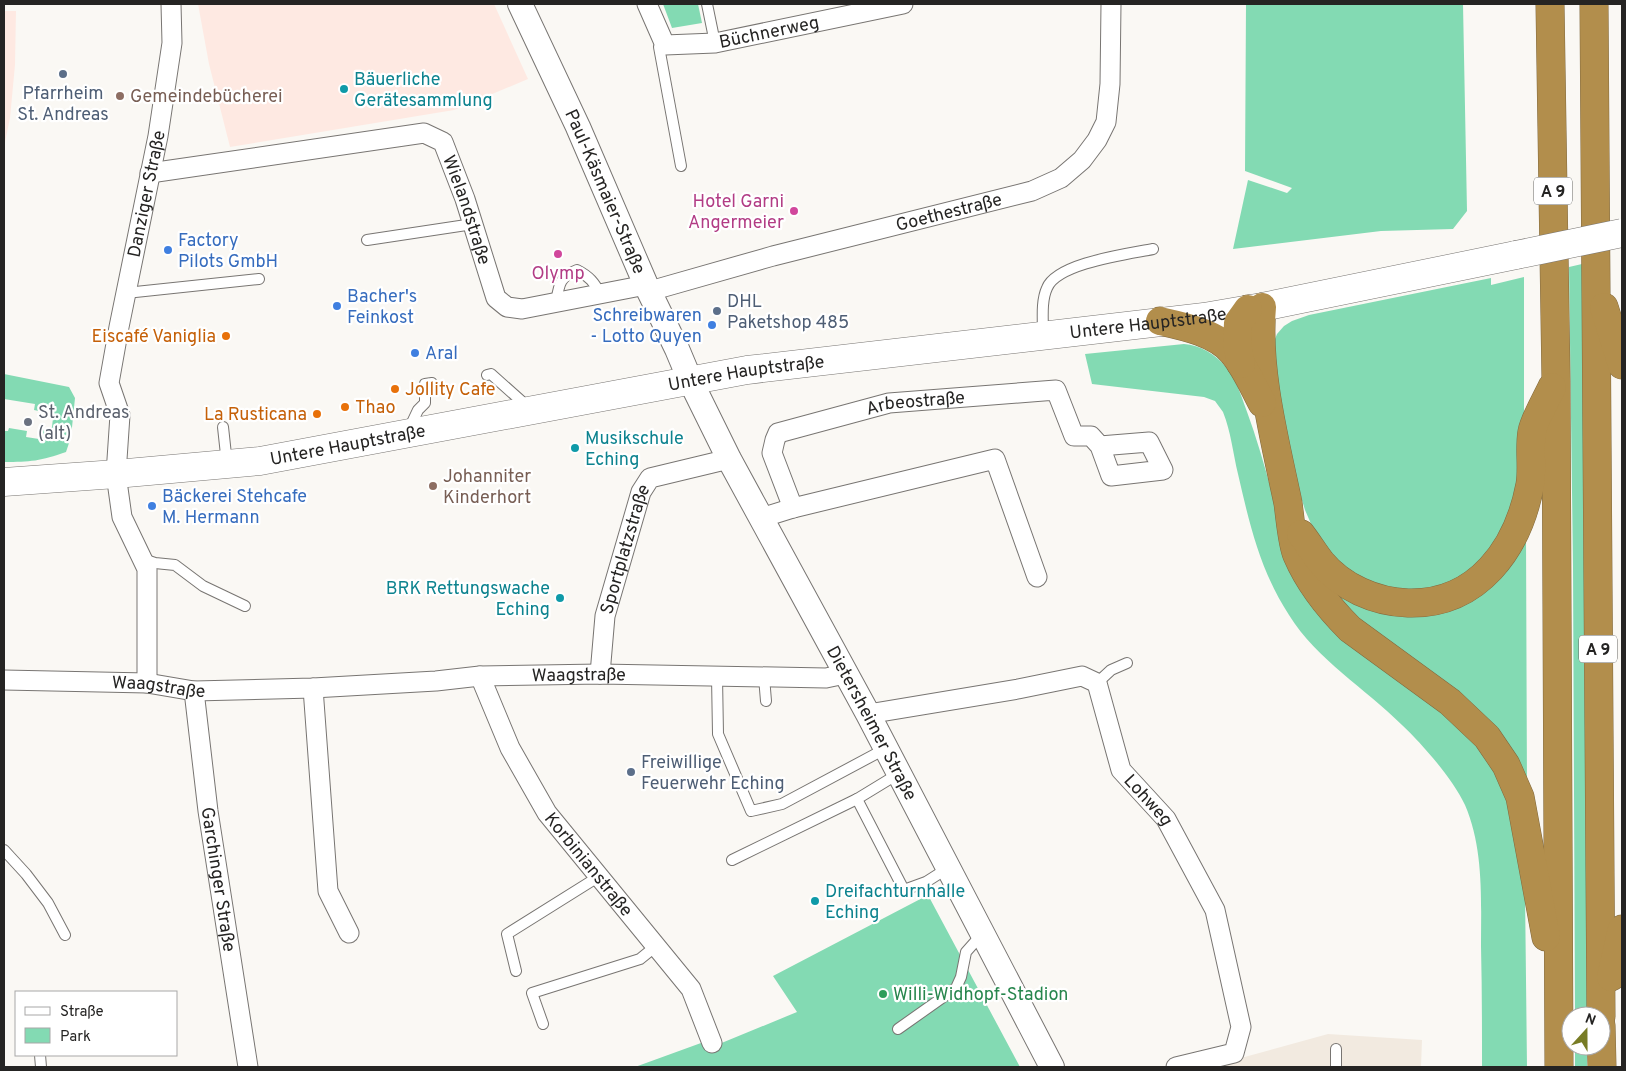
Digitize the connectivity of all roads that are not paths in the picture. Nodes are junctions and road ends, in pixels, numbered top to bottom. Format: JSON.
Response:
{"nodes":[{"id":1,"x":171,"y":4,"type":"edge"},
{"id":2,"x":520,"y":4,"type":"edge"},
{"id":3,"x":647,"y":4,"type":"edge"},
{"id":4,"x":707,"y":4,"type":"edge"},
{"id":5,"x":903,"y":4,"type":"edge"},
{"id":6,"x":1110,"y":4,"type":"edge"},
{"id":7,"x":1550,"y":4,"type":"edge"},
{"id":8,"x":1594,"y":4,"type":"edge"},
{"id":9,"x":715,"y":43,"type":"junction"},
{"id":10,"x":662,"y":46,"type":"junction"},
{"id":11,"x":681,"y":166,"type":"dead end"},
{"id":12,"x":150,"y":173,"type":"junction"},
{"id":13,"x":473,"y":224,"type":"junction"},
{"id":14,"x":1622,"y":233,"type":"edge"},
{"id":15,"x":367,"y":240,"type":"dead end"},
{"id":16,"x":1153,"y":249,"type":"dead end"},
{"id":17,"x":259,"y":279,"type":"dead end"},
{"id":18,"x":1596,"y":282,"type":"junction"},
{"id":19,"x":648,"y":288,"type":"junction"},
{"id":20,"x":126,"y":293,"type":"junction"},
{"id":21,"x":600,"y":294,"type":"junction"},
{"id":22,"x":556,"y":303,"type":"junction"},
{"id":23,"x":1255,"y":308,"type":"junction"},
{"id":24,"x":1160,"y":321,"type":"junction"},
{"id":25,"x":1043,"y":335,"type":"junction"},
{"id":26,"x":1241,"y":364,"type":"junction"},
{"id":27,"x":1622,"y":365,"type":"edge"},
{"id":28,"x":487,"y":375,"type":"dead end"},
{"id":29,"x":1556,"y":378,"type":"junction"},
{"id":30,"x":690,"y":380,"type":"junction"},
{"id":31,"x":432,"y":383,"type":"dead end"},
{"id":32,"x":531,"y":410,"type":"junction"},
{"id":33,"x":1270,"y":417,"type":"junction"},
{"id":34,"x":223,"y":427,"type":"dead end"},
{"id":35,"x":407,"y":434,"type":"junction"},
{"id":36,"x":1100,"y":446,"type":"dead end"},
{"id":37,"x":728,"y":459,"type":"junction"},
{"id":38,"x":227,"y":465,"type":"junction"},
{"id":39,"x":116,"y":474,"type":"junction"},
{"id":40,"x":4,"y":482,"type":"edge"},
{"id":41,"x":793,"y":508,"type":"junction"},
{"id":42,"x":761,"y":518,"type":"junction"},
{"id":43,"x":1291,"y":519,"type":"junction"},
{"id":44,"x":142,"y":559,"type":"junction"},
{"id":45,"x":1037,"y":577,"type":"dead end"},
{"id":46,"x":245,"y":606,"type":"dead end"},
{"id":47,"x":1128,"y":663,"type":"dead end"},
{"id":48,"x":600,"y":674,"type":"junction"},
{"id":49,"x":845,"y":674,"type":"junction"},
{"id":50,"x":480,"y":676,"type":"junction"},
{"id":51,"x":717,"y":677,"type":"junction"},
{"id":52,"x":764,"y":677,"type":"junction"},
{"id":53,"x":4,"y":680,"type":"edge"},
{"id":54,"x":147,"y":683,"type":"junction"},
{"id":55,"x":1097,"y":683,"type":"junction"},
{"id":56,"x":313,"y":688,"type":"junction"},
{"id":57,"x":194,"y":691,"type":"junction"},
{"id":58,"x":766,"y":701,"type":"dead end"},
{"id":59,"x":868,"y":714,"type":"junction"},
{"id":60,"x":885,"y":749,"type":"junction"},
{"id":61,"x":898,"y":774,"type":"junction"},
{"id":62,"x":857,"y":799,"type":"junction"},
{"id":63,"x":4,"y":850,"type":"edge"},
{"id":64,"x":732,"y":860,"type":"dead end"},
{"id":65,"x":948,"y":868,"type":"junction"},
{"id":66,"x":598,"y":877,"type":"junction"},
{"id":67,"x":1622,"y":929,"type":"edge"},
{"id":68,"x":350,"y":933,"type":"dead end"},
{"id":69,"x":982,"y":934,"type":"junction"},
{"id":70,"x":64,"y":935,"type":"dead end"},
{"id":71,"x":656,"y":946,"type":"junction"},
{"id":72,"x":516,"y":971,"type":"dead end"},
{"id":73,"x":1601,"y":1006,"type":"edge"},
{"id":74,"x":1605,"y":1006,"type":"edge"},
{"id":75,"x":1560,"y":1010,"type":"junction"},
{"id":76,"x":543,"y":1024,"type":"dead end"},
{"id":77,"x":898,"y":1029,"type":"dead end"},
{"id":78,"x":712,"y":1043,"type":"dead end"},
{"id":79,"x":1336,"y":1049,"type":"dead end"},
{"id":80,"x":1230,"y":1061,"type":"edge"},
{"id":81,"x":248,"y":1067,"type":"edge"},
{"id":82,"x":1052,"y":1067,"type":"edge"},
{"id":83,"x":1176,"y":1067,"type":"edge"},
{"id":84,"x":1336,"y":1067,"type":"edge"},
{"id":85,"x":1559,"y":1067,"type":"edge"}],
"edges":[{"from":1,"to":12,"type":"street","name":"Danziger Straße"},
{"from":2,"to":19,"type":"street","name":"Paul-Käsmaier-Straße"},
{"from":3,"to":10,"type":"street"},
{"from":4,"to":9,"type":"lane"},
{"from":5,"to":9,"type":"street","name":"Büchnerweg"},
{"from":6,"to":19,"type":"street","name":"Goethestraße"},
{"from":7,"to":29,"type":"highway","number":"A 9"},
{"from":8,"to":18,"type":"highway","number":"A 9"},
{"from":9,"to":10,"type":"street","name":"Büchnerweg"},
{"from":10,"to":11,"type":"lane"},
{"from":12,"to":13,"type":"street","name":"Wielandstraße"},
{"from":12,"to":20,"type":"street","name":"Danziger Straße"},
{"from":13,"to":15,"type":"lane"},
{"from":13,"to":22,"type":"street","name":"Wielandstraße"},
{"from":14,"to":23,"type":"main road","name":"Untere Hauptstraße","bridge":true},
{"from":16,"to":25,"type":"lane"},
{"from":17,"to":20,"type":"lane"},
{"from":18,"to":27,"type":"highway"},
{"from":18,"to":73,"type":"highway","number":"A 9"},
{"from":19,"to":21,"type":"street","name":"Wielandstraße"},
{"from":19,"to":30,"type":"street","name":"Paul-Käsmaier-Straße"},
{"from":20,"to":39,"type":"street","name":"Danziger Straße"},
{"from":21,"to":22,"type":"street","name":"Wielandstraße"},
{"from":21,"to":22,"type":"lane"},
{"from":23,"to":24,"type":"main road","name":"Untere Hauptstraße"},
{"from":23,"to":26,"type":"highway"},
{"from":23,"to":33,"type":"highway"},
{"from":24,"to":25,"type":"main road","name":"Untere Hauptstraße"},
{"from":24,"to":26,"type":"highway"},
{"from":25,"to":30,"type":"main road","name":"Untere Hauptstraße"},
{"from":26,"to":33,"type":"highway"},
{"from":28,"to":32,"type":"lane"},
{"from":29,"to":43,"type":"highway"},
{"from":29,"to":75,"type":"highway","number":"A 9"},
{"from":30,"to":32,"type":"main road","name":"Untere Hauptstraße"},
{"from":30,"to":37,"type":"street","name":"Dietersheimer Straße"},
{"from":31,"to":35,"type":"lane"},
{"from":32,"to":35,"type":"main road","name":"Untere Hauptstraße"},
{"from":33,"to":43,"type":"highway"},
{"from":34,"to":38,"type":"lane"},
{"from":35,"to":38,"type":"main road","name":"Untere Hauptstraße"},
{"from":36,"to":41,"type":"street","name":"Arbeostraße"},
{"from":37,"to":42,"type":"street","name":"Dietersheimer Straße"},
{"from":37,"to":48,"type":"street","name":"Sportplatzstraße"},
{"from":38,"to":39,"type":"main road","name":"Untere Hauptstraße"},
{"from":39,"to":40,"type":"main road","name":"Untere Hauptstraße"},
{"from":39,"to":44,"type":"street","name":"Danziger Straße"},
{"from":41,"to":42,"type":"street"},
{"from":41,"to":45,"type":"street"},
{"from":42,"to":49,"type":"street","name":"Dietersheimer Straße"},
{"from":43,"to":75,"type":"highway"},
{"from":44,"to":46,"type":"lane"},
{"from":44,"to":54,"type":"street","name":"Danziger Straße"},
{"from":47,"to":55,"type":"lane"},
{"from":48,"to":50,"type":"street","name":"Waagstraße"},
{"from":48,"to":51,"type":"street","name":"Waagstraße"},
{"from":49,"to":52,"type":"street","name":"Waagstraße"},
{"from":49,"to":59,"type":"street","name":"Dietersheimer Straße"},
{"from":50,"to":56,"type":"street","name":"Waagstraße"},
{"from":50,"to":66,"type":"street","name":"Korbinianstraße"},
{"from":51,"to":52,"type":"street","name":"Waagstraße"},
{"from":51,"to":60,"type":"lane"},
{"from":52,"to":58,"type":"lane"},
{"from":53,"to":54,"type":"street","name":"Waagstraße"},
{"from":54,"to":57,"type":"street","name":"Waagstraße"},
{"from":55,"to":59,"type":"street"},
{"from":55,"to":80,"type":"street","name":"Lohweg"},
{"from":56,"to":57,"type":"street","name":"Waagstraße"},
{"from":56,"to":68,"type":"street"},
{"from":57,"to":81,"type":"street","name":"Garchinger Straße"},
{"from":59,"to":60,"type":"street","name":"Dietersheimer Straße"},
{"from":60,"to":61,"type":"street","name":"Dietersheimer Straße"},
{"from":61,"to":62,"type":"lane"},
{"from":61,"to":65,"type":"street","name":"Dietersheimer Straße"},
{"from":62,"to":64,"type":"lane"},
{"from":62,"to":65,"type":"lane"},
{"from":63,"to":70,"type":"lane"},
{"from":65,"to":69,"type":"street","name":"Dietersheimer Straße"},
{"from":66,"to":71,"type":"street","name":"Korbinianstraße"},
{"from":66,"to":72,"type":"lane"},
{"from":67,"to":74,"type":"highway"},
{"from":69,"to":77,"type":"lane"},
{"from":69,"to":82,"type":"street","name":"Dietersheimer Straße"},
{"from":71,"to":76,"type":"lane"},
{"from":71,"to":78,"type":"street","name":"Korbinianstraße"},
{"from":75,"to":85,"type":"highway","number":"A 9"},
{"from":79,"to":84,"type":"lane"},
{"from":80,"to":83,"type":"street","name":"Lohweg"}]}
